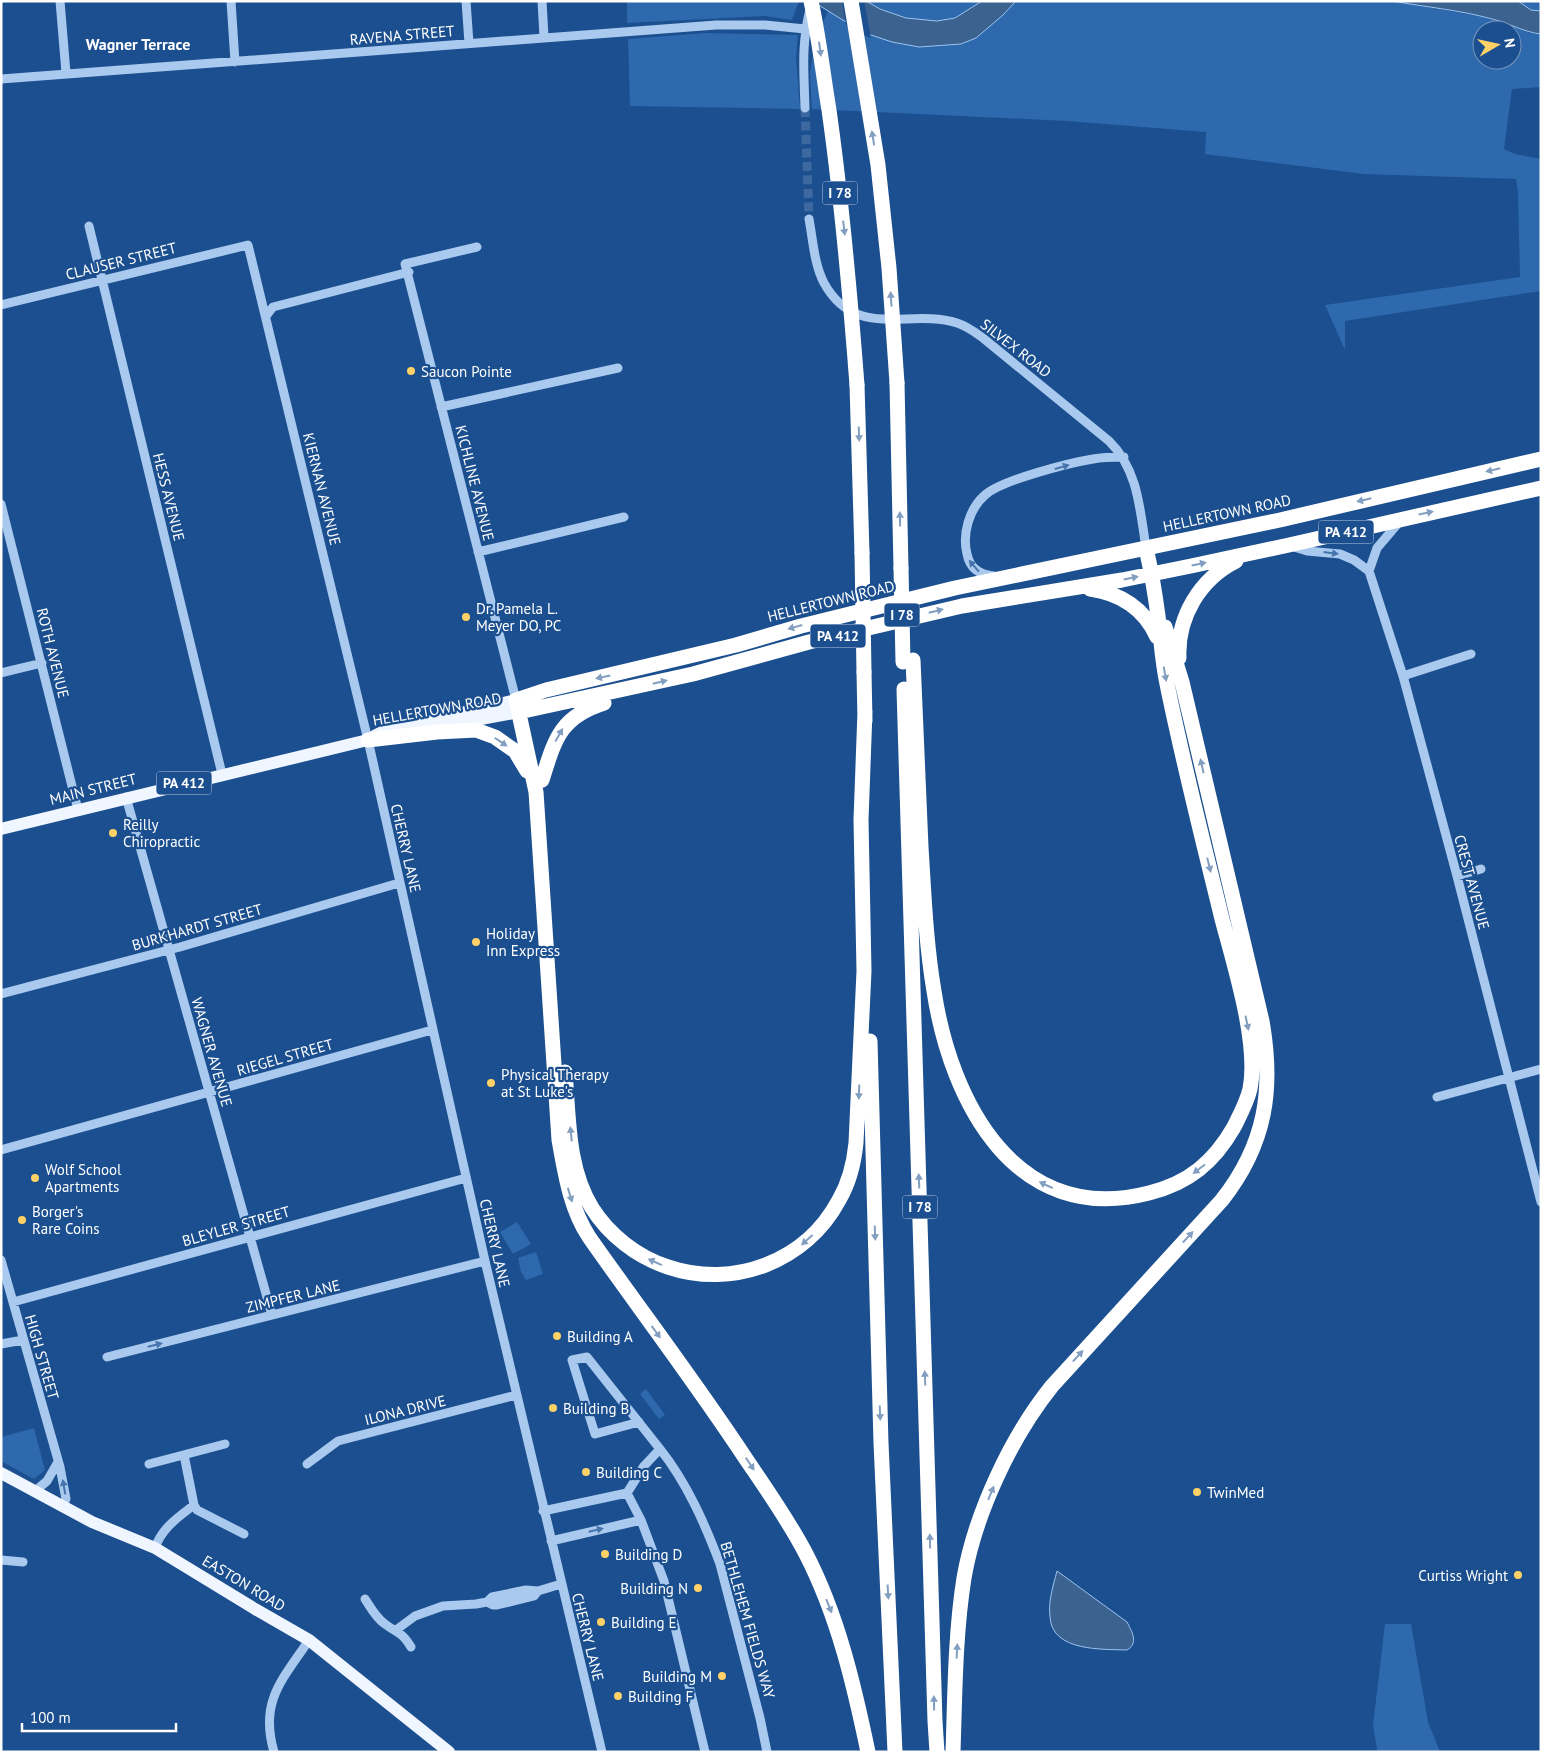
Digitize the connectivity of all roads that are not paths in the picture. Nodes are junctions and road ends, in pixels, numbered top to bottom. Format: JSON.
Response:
{"nodes":[{"id":1,"x":60,"y":1,"type":"edge"},
{"id":2,"x":231,"y":1,"type":"edge"},
{"id":3,"x":466,"y":1,"type":"edge"},
{"id":4,"x":542,"y":1,"type":"edge"},
{"id":5,"x":851,"y":1,"type":"edge"},
{"id":6,"x":811,"y":3,"type":"edge"},
{"id":7,"x":805,"y":29,"type":"junction"},
{"id":8,"x":544,"y":37,"type":"junction"},
{"id":9,"x":469,"y":43,"type":"junction"},
{"id":10,"x":235,"y":62,"type":"junction"},
{"id":11,"x":66,"y":73,"type":"junction"},
{"id":12,"x":1,"y":79,"type":"edge"},
{"id":13,"x":805,"y":108,"type":"tunnel mouth"},
{"id":14,"x":809,"y":219,"type":"tunnel mouth"},
{"id":15,"x":89,"y":226,"type":"dead end"},
{"id":16,"x":248,"y":244,"type":"joint"},
{"id":17,"x":477,"y":248,"type":"dead end"},
{"id":18,"x":409,"y":272,"type":"junction"},
{"id":19,"x":102,"y":280,"type":"junction"},
{"id":20,"x":1,"y":305,"type":"edge"},
{"id":21,"x":266,"y":316,"type":"junction"},
{"id":22,"x":618,"y":368,"type":"dead end"},
{"id":23,"x":441,"y":407,"type":"junction"},
{"id":24,"x":1124,"y":457,"type":"junction"},
{"id":25,"x":1541,"y":459,"type":"edge"},
{"id":26,"x":1541,"y":488,"type":"edge"},
{"id":27,"x":1,"y":504,"type":"edge"},
{"id":28,"x":624,"y":517,"type":"dead end"},
{"id":29,"x":1402,"y":519,"type":"junction"},
{"id":30,"x":1289,"y":545,"type":"junction"},
{"id":31,"x":1146,"y":548,"type":"junction"},
{"id":32,"x":478,"y":552,"type":"junction"},
{"id":33,"x":1254,"y":553,"type":"junction"},
{"id":34,"x":1369,"y":571,"type":"junction"},
{"id":35,"x":1019,"y":573,"type":"junction"},
{"id":36,"x":1151,"y":574,"type":"junction"},
{"id":37,"x":1066,"y":589,"type":"junction"},
{"id":38,"x":1161,"y":651,"type":"junction"},
{"id":39,"x":1471,"y":654,"type":"dead end"},
{"id":40,"x":908,"y":661,"type":"junction"},
{"id":41,"x":42,"y":663,"type":"junction"},
{"id":42,"x":1,"y":673,"type":"edge"},
{"id":43,"x":1403,"y":676,"type":"junction"},
{"id":44,"x":1182,"y":682,"type":"junction"},
{"id":45,"x":636,"y":687,"type":"junction"},
{"id":46,"x":521,"y":705,"type":"junction"},
{"id":47,"x":865,"y":712,"type":"junction"},
{"id":48,"x":368,"y":740,"type":"junction"},
{"id":49,"x":222,"y":774,"type":"junction"},
{"id":50,"x":539,"y":786,"type":"junction"},
{"id":51,"x":126,"y":797,"type":"junction"},
{"id":52,"x":78,"y":810,"type":"junction"},
{"id":53,"x":1,"y":829,"type":"edge"},
{"id":54,"x":1481,"y":869,"type":"dead end"},
{"id":55,"x":1457,"y":876,"type":"junction"},
{"id":56,"x":399,"y":882,"type":"junction"},
{"id":57,"x":168,"y":950,"type":"junction"},
{"id":58,"x":1,"y":994,"type":"edge"},
{"id":59,"x":432,"y":1030,"type":"junction"},
{"id":60,"x":1541,"y":1069,"type":"edge"},
{"id":61,"x":1508,"y":1078,"type":"junction"},
{"id":62,"x":209,"y":1092,"type":"junction"},
{"id":63,"x":1437,"y":1097,"type":"dead end"},
{"id":64,"x":1,"y":1150,"type":"edge"},
{"id":65,"x":466,"y":1178,"type":"junction"},
{"id":66,"x":1541,"y":1202,"type":"edge"},
{"id":67,"x":250,"y":1236,"type":"junction"},
{"id":68,"x":1,"y":1260,"type":"edge"},
{"id":69,"x":485,"y":1261,"type":"junction"},
{"id":70,"x":13,"y":1302,"type":"junction"},
{"id":71,"x":272,"y":1315,"type":"junction"},
{"id":72,"x":23,"y":1340,"type":"junction"},
{"id":73,"x":1,"y":1344,"type":"edge"},
{"id":74,"x":107,"y":1357,"type":"dead end"},
{"id":75,"x":516,"y":1395,"type":"junction"},
{"id":76,"x":639,"y":1422,"type":"junction"},
{"id":77,"x":225,"y":1444,"type":"dead end"},
{"id":78,"x":660,"y":1449,"type":"junction"},
{"id":79,"x":184,"y":1455,"type":"junction"},
{"id":80,"x":59,"y":1464,"type":"junction"},
{"id":81,"x":148,"y":1464,"type":"dead end"},
{"id":82,"x":307,"y":1464,"type":"dead end"},
{"id":83,"x":1,"y":1473,"type":"edge"},
{"id":84,"x":34,"y":1492,"type":"junction"},
{"id":85,"x":628,"y":1493,"type":"junction"},
{"id":86,"x":194,"y":1505,"type":"junction"},
{"id":87,"x":62,"y":1507,"type":"junction"},
{"id":88,"x":543,"y":1510,"type":"junction"},
{"id":89,"x":641,"y":1520,"type":"junction"},
{"id":90,"x":244,"y":1534,"type":"dead end"},
{"id":91,"x":551,"y":1541,"type":"junction"},
{"id":92,"x":155,"y":1548,"type":"junction"},
{"id":93,"x":1,"y":1560,"type":"edge"},
{"id":94,"x":23,"y":1562,"type":"dead end"},
{"id":95,"x":561,"y":1584,"type":"junction"},
{"id":96,"x":365,"y":1599,"type":"dead end"},
{"id":97,"x":396,"y":1630,"type":"junction"},
{"id":98,"x":309,"y":1640,"type":"junction"},
{"id":99,"x":411,"y":1647,"type":"dead end"},
{"id":100,"x":274,"y":1752,"type":"edge"},
{"id":101,"x":449,"y":1752,"type":"edge"},
{"id":102,"x":602,"y":1752,"type":"edge"},
{"id":103,"x":705,"y":1752,"type":"edge"},
{"id":104,"x":767,"y":1752,"type":"edge"},
{"id":105,"x":868,"y":1752,"type":"edge"},
{"id":106,"x":895,"y":1752,"type":"edge"},
{"id":107,"x":937,"y":1752,"type":"edge"},
{"id":108,"x":953,"y":1752,"type":"edge"}],
"edges":[{"from":1,"to":11,"type":"street"},
{"from":2,"to":10,"type":"street"},
{"from":3,"to":9,"type":"street"},
{"from":4,"to":8,"type":"street"},
{"from":40,"to":5,"type":"highway","number":"I 78","one_way":true,"bridge":true},
{"from":6,"to":7,"type":"street"},
{"from":6,"to":47,"type":"highway","number":"I 78","one_way":true,"bridge":true},
{"from":7,"to":8,"type":"street","name":"RAVENA STREET"},
{"from":7,"to":13,"type":"street"},
{"from":8,"to":9,"type":"street","name":"RAVENA STREET"},
{"from":9,"to":10,"type":"street","name":"RAVENA STREET"},
{"from":10,"to":11,"type":"street","name":"RAVENA STREET"},
{"from":11,"to":12,"type":"street","name":"RAVENA STREET"},
{"from":14,"to":24,"type":"street","name":"SILVEX ROAD"},
{"from":15,"to":19,"type":"street","name":"HESS AVENUE"},
{"from":16,"to":19,"type":"street","name":"CLAUSER STREET"},
{"from":16,"to":21,"type":"street","name":"KIERNAN AVENUE"},
{"from":17,"to":18,"type":"street"},
{"from":18,"to":21,"type":"street"},
{"from":18,"to":23,"type":"street","name":"KICHLINE AVENUE"},
{"from":19,"to":20,"type":"street","name":"CLAUSER STREET"},
{"from":19,"to":49,"type":"street","name":"HESS AVENUE"},
{"from":21,"to":48,"type":"street","name":"KIERNAN AVENUE"},
{"from":22,"to":23,"type":"street"},
{"from":23,"to":32,"type":"street","name":"KICHLINE AVENUE"},
{"from":24,"to":31,"type":"street","name":"SILVEX ROAD"},
{"from":35,"to":24,"type":"street","one_way":true},
{"from":25,"to":31,"type":"highway","name":"HELLERTOWN ROAD","number":"PA 412","one_way":true},
{"from":29,"to":26,"type":"highway","name":"HELLERTOWN ROAD","number":"PA 412","one_way":true},
{"from":27,"to":41,"type":"street","name":"ROTH AVENUE"},
{"from":28,"to":32,"type":"street"},
{"from":29,"to":30,"type":"highway","name":"HELLERTOWN ROAD","number":"PA 412"},
{"from":29,"to":34,"type":"street"},
{"from":30,"to":33,"type":"highway","name":"HELLERTOWN ROAD","number":"PA 412"},
{"from":30,"to":34,"type":"street","one_way":true},
{"from":31,"to":35,"type":"highway","name":"HELLERTOWN ROAD","number":"PA 412"},
{"from":31,"to":36,"type":"highway"},
{"from":32,"to":46,"type":"street","name":"KICHLINE AVENUE"},
{"from":36,"to":33,"type":"highway","name":"HELLERTOWN ROAD","number":"PA 412","one_way":true},
{"from":33,"to":44,"type":"highway"},
{"from":34,"to":43,"type":"street","name":"CREST AVENUE"},
{"from":35,"to":46,"type":"highway","name":"HELLERTOWN ROAD","number":"PA 412","one_way":true},
{"from":37,"to":36,"type":"highway","name":"HELLERTOWN ROAD","number":"PA 412","one_way":true},
{"from":36,"to":38,"type":"highway"},
{"from":36,"to":44,"type":"highway"},
{"from":37,"to":38,"type":"highway"},
{"from":45,"to":37,"type":"highway","name":"HELLERTOWN ROAD","number":"PA 412","one_way":true},
{"from":38,"to":40,"type":"highway","one_way":true},
{"from":39,"to":43,"type":"street"},
{"from":107,"to":40,"type":"highway","number":"I 78","one_way":true},
{"from":41,"to":42,"type":"street"},
{"from":41,"to":52,"type":"street","name":"ROTH AVENUE"},
{"from":43,"to":55,"type":"street","name":"CREST AVENUE"},
{"from":108,"to":44,"type":"highway","one_way":true},
{"from":45,"to":46,"type":"highway","name":"HELLERTOWN ROAD","number":"PA 412"},
{"from":50,"to":45,"type":"highway","one_way":true},
{"from":46,"to":48,"type":"main road","name":"HELLERTOWN ROAD","number":"PA 412"},
{"from":46,"to":50,"type":"highway"},
{"from":47,"to":50,"type":"highway","one_way":true},
{"from":47,"to":106,"type":"highway","number":"I 78","one_way":true},
{"from":48,"to":49,"type":"main road","name":"MAIN STREET","number":"PA 412"},
{"from":48,"to":50,"type":"highway","one_way":true},
{"from":48,"to":56,"type":"street","name":"CHERRY LANE"},
{"from":49,"to":51,"type":"main road","name":"MAIN STREET","number":"PA 412"},
{"from":50,"to":105,"type":"highway","one_way":true},
{"from":51,"to":52,"type":"main road","name":"MAIN STREET","number":"PA 412"},
{"from":51,"to":57,"type":"street","name":"WAGNER AVENUE"},
{"from":52,"to":53,"type":"main road","name":"MAIN STREET","number":"PA 412"},
{"from":54,"to":55,"type":"street"},
{"from":55,"to":61,"type":"street","name":"CREST AVENUE"},
{"from":56,"to":57,"type":"street","name":"BURKHARDT STREET"},
{"from":56,"to":59,"type":"street","name":"CHERRY LANE"},
{"from":57,"to":58,"type":"street","name":"BURKHARDT STREET"},
{"from":57,"to":62,"type":"street","name":"WAGNER AVENUE"},
{"from":59,"to":62,"type":"street","name":"RIEGEL STREET"},
{"from":59,"to":65,"type":"street","name":"CHERRY LANE"},
{"from":60,"to":61,"type":"street"},
{"from":61,"to":63,"type":"street"},
{"from":61,"to":66,"type":"street","name":"CREST AVENUE"},
{"from":62,"to":64,"type":"street","name":"RIEGEL STREET"},
{"from":62,"to":67,"type":"street","name":"WAGNER AVENUE"},
{"from":65,"to":67,"type":"street","name":"BLEYLER STREET"},
{"from":65,"to":69,"type":"street","name":"CHERRY LANE"},
{"from":67,"to":70,"type":"street","name":"BLEYLER STREET"},
{"from":67,"to":71,"type":"street","name":"WAGNER AVENUE"},
{"from":68,"to":70,"type":"street","name":"HIGH STREET"},
{"from":69,"to":71,"type":"street","name":"ZIMPFER LANE"},
{"from":69,"to":75,"type":"street","name":"CHERRY LANE"},
{"from":70,"to":72,"type":"street","name":"HIGH STREET"},
{"from":74,"to":71,"type":"street","name":"ZIMPFER LANE","one_way":true},
{"from":72,"to":73,"type":"street"},
{"from":72,"to":80,"type":"street","name":"HIGH STREET"},
{"from":75,"to":82,"type":"street","name":"ILONA DRIVE"},
{"from":75,"to":88,"type":"street","name":"CHERRY LANE"},
{"from":76,"to":76,"type":"street","name":"BETHLEHEM FIELDS WAY"},
{"from":76,"to":78,"type":"street","name":"BETHLEHEM FIELDS WAY"},
{"from":77,"to":79,"type":"street"},
{"from":78,"to":85,"type":"street"},
{"from":78,"to":104,"type":"street","name":"BETHLEHEM FIELDS WAY"},
{"from":79,"to":81,"type":"street"},
{"from":79,"to":86,"type":"street"},
{"from":80,"to":84,"type":"street"},
{"from":87,"to":80,"type":"street","name":"HIGH STREET","one_way":true},
{"from":83,"to":84,"type":"main road","name":"EASTON ROAD"},
{"from":84,"to":87,"type":"main road","name":"EASTON ROAD"},
{"from":85,"to":88,"type":"street"},
{"from":85,"to":89,"type":"street"},
{"from":86,"to":90,"type":"street"},
{"from":86,"to":92,"type":"street"},
{"from":87,"to":92,"type":"main road","name":"EASTON ROAD"},
{"from":88,"to":91,"type":"street","name":"CHERRY LANE"},
{"from":91,"to":89,"type":"street","one_way":true},
{"from":89,"to":103,"type":"street"},
{"from":91,"to":95,"type":"street","name":"CHERRY LANE"},
{"from":92,"to":98,"type":"main road","name":"EASTON ROAD"},
{"from":93,"to":94,"type":"street"},
{"from":95,"to":97,"type":"street"},
{"from":95,"to":102,"type":"street","name":"CHERRY LANE"},
{"from":96,"to":97,"type":"street"},
{"from":97,"to":99,"type":"street"},
{"from":98,"to":100,"type":"street"},
{"from":98,"to":101,"type":"main road","name":"EASTON ROAD"}]}
